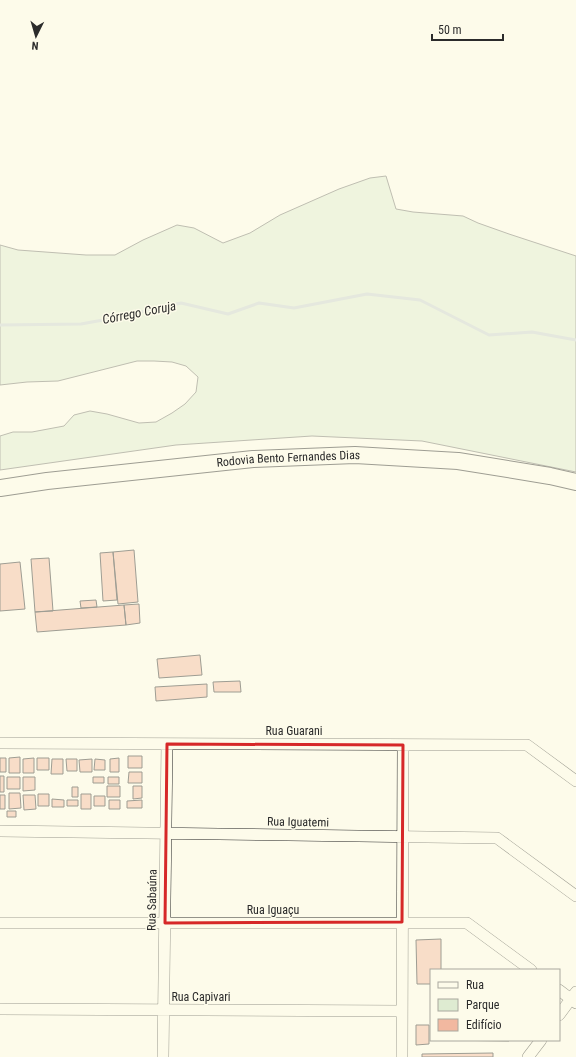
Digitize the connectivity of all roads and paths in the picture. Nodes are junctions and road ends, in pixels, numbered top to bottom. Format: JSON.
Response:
{"nodes":[{"id":1,"x":576,"y":482,"type":"edge"},
{"id":2,"x":0,"y":488,"type":"edge"},
{"id":3,"x":0,"y":743,"type":"edge"},
{"id":4,"x":167,"y":744,"type":"junction"},
{"id":5,"x":403,"y":744,"type":"junction"},
{"id":6,"x":576,"y":781,"type":"edge"},
{"id":7,"x":0,"y":831,"type":"edge"},
{"id":8,"x":166,"y":833,"type":"junction"},
{"id":9,"x":403,"y":837,"type":"junction"},
{"id":10,"x":576,"y":896,"type":"edge"},
{"id":11,"x":402,"y":922,"type":"junction"},
{"id":12,"x":0,"y":923,"type":"edge"},
{"id":13,"x":165,"y":923,"type":"junction"},
{"id":14,"x":530,"y":969,"type":"edge"},
{"id":15,"x":560,"y":991,"type":"edge"},
{"id":16,"x":574,"y":998,"type":"edge"},
{"id":17,"x":0,"y":1009,"type":"edge"},
{"id":18,"x":164,"y":1010,"type":"junction"},
{"id":19,"x":402,"y":1011,"type":"junction"},
{"id":20,"x":560,"y":1014,"type":"edge"},
{"id":21,"x":539,"y":1041,"type":"edge"},
{"id":22,"x":164,"y":1057,"type":"edge"},
{"id":23,"x":402,"y":1057,"type":"edge"},
{"id":24,"x":528,"y":1057,"type":"edge"}],
"edges":[{"from":1,"to":2,"type":"highway","name":"Rodovia Bento Fernandes Dias"},
{"from":3,"to":4,"type":"street","name":"Rua Guarani"},
{"from":4,"to":5,"type":"street","name":"Rua Guarani"},
{"from":4,"to":8,"type":"street","name":"Rua Sabaúna"},
{"from":5,"to":6,"type":"street","name":"Rua Guarani"},
{"from":5,"to":9,"type":"street"},
{"from":7,"to":8,"type":"street","name":"Rua Iguatemi"},
{"from":8,"to":9,"type":"street","name":"Rua Iguatemi"},
{"from":8,"to":13,"type":"street","name":"Rua Sabaúna"},
{"from":9,"to":10,"type":"street","name":"Rua Iguatemi"},
{"from":9,"to":11,"type":"street"},
{"from":11,"to":13,"type":"street","name":"Rua Iguaçu"},
{"from":11,"to":14,"type":"street","name":"Rua Iguaçu"},
{"from":11,"to":19,"type":"street"},
{"from":12,"to":13,"type":"street","name":"Rua Iguaçu"},
{"from":13,"to":18,"type":"street","name":"Rua Sabaúna"},
{"from":15,"to":16,"type":"street"},
{"from":16,"to":20,"type":"street"},
{"from":17,"to":18,"type":"street","name":"Rua Capivari"},
{"from":18,"to":19,"type":"street","name":"Rua Capivari"},
{"from":18,"to":22,"type":"street","name":"Rua Sabaúna"},
{"from":19,"to":23,"type":"street"},
{"from":21,"to":24,"type":"street"}]}
